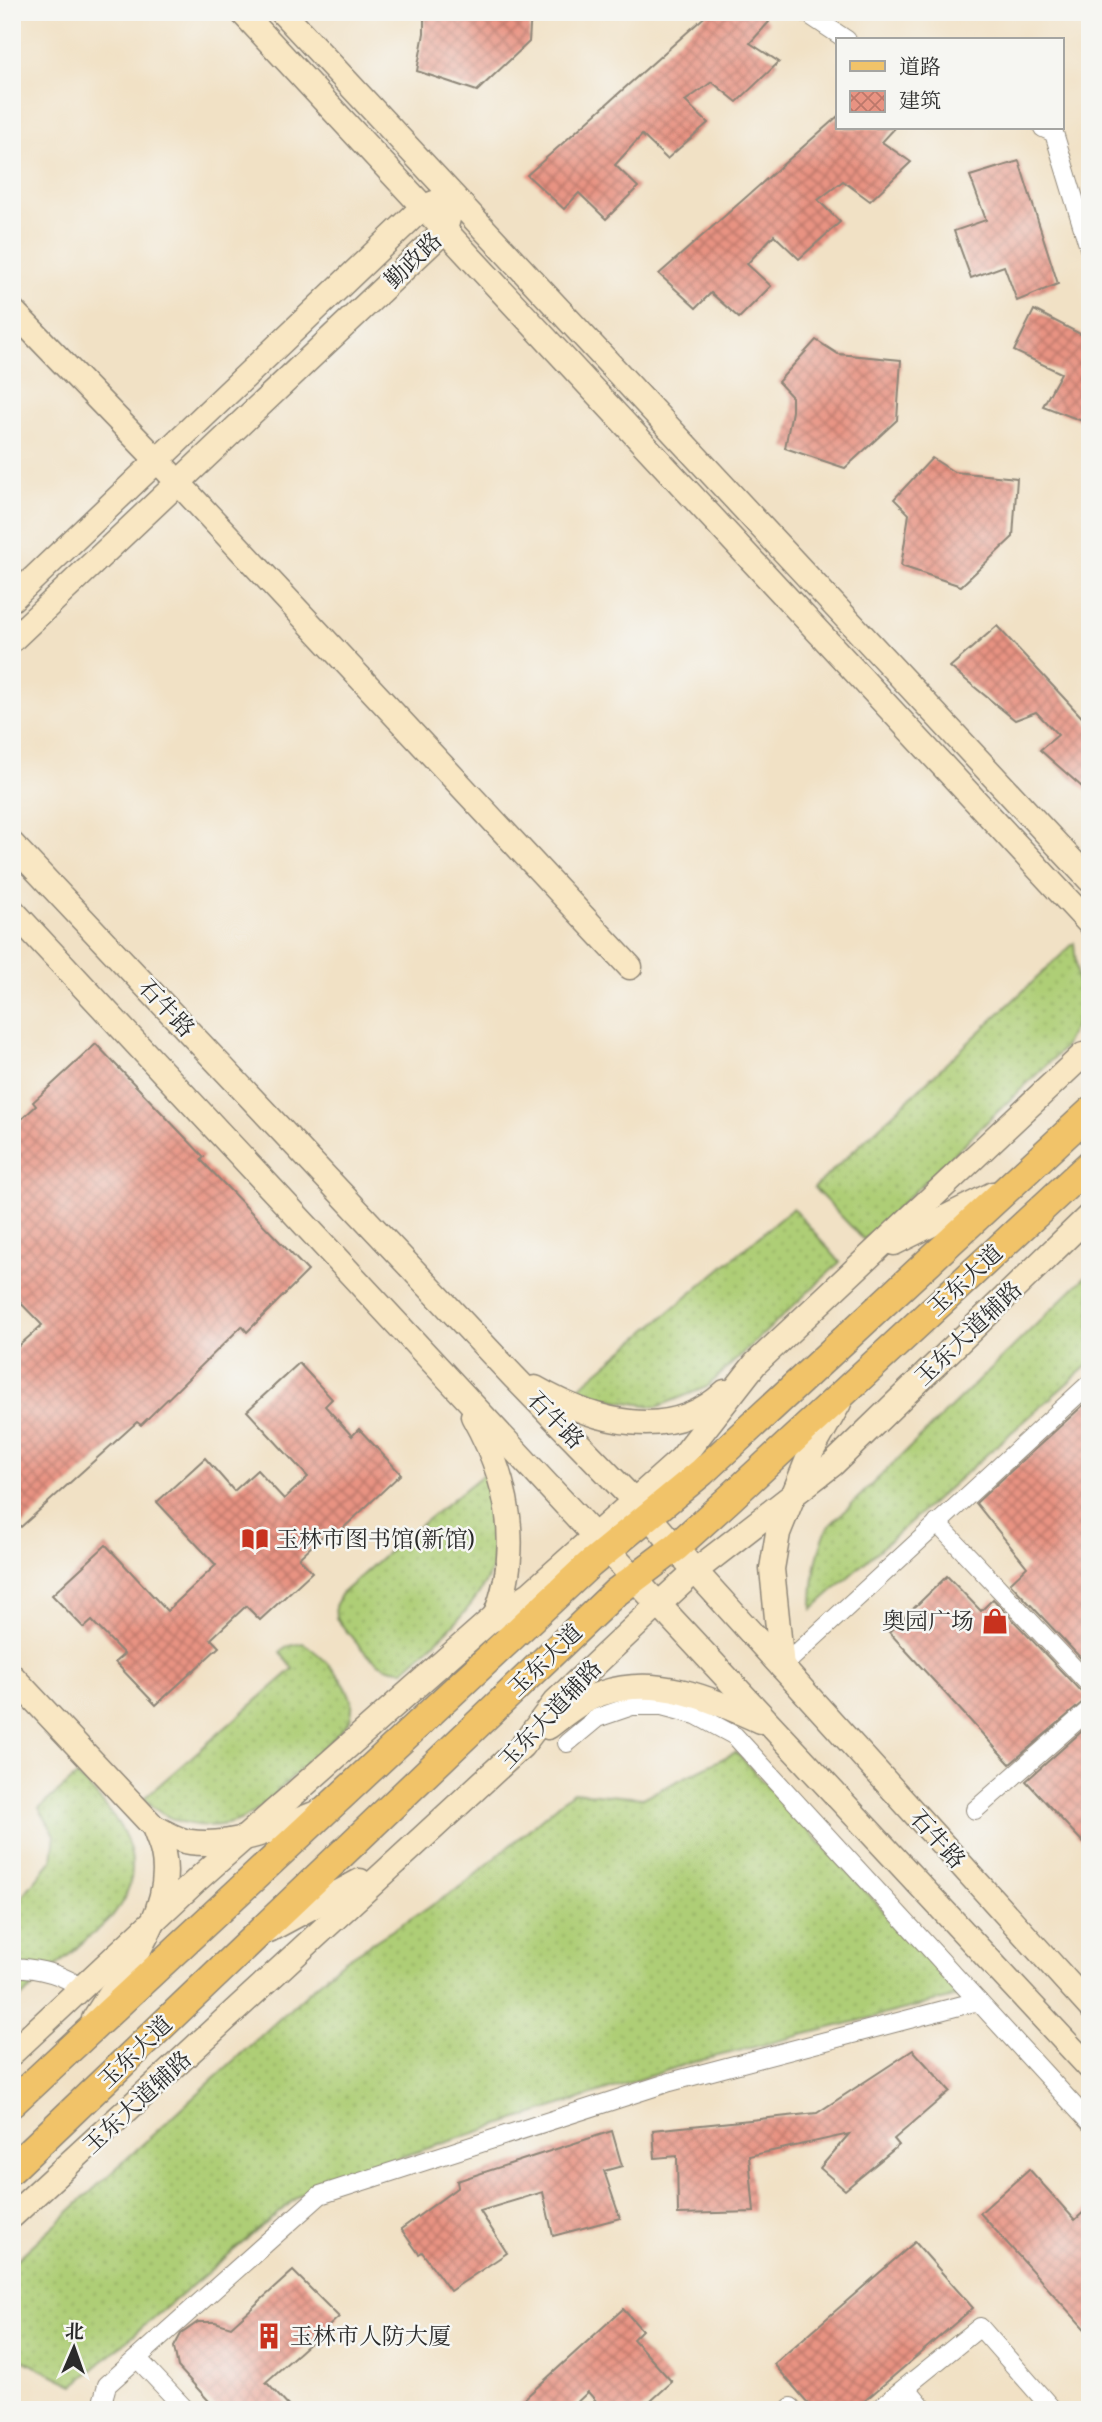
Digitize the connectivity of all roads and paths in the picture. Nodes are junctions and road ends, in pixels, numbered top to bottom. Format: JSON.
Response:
{"nodes":[{"id":1,"x":242,"y":12,"type":"edge"},
{"id":2,"x":282,"y":12,"type":"edge"},
{"id":3,"x":805,"y":12,"type":"edge"},
{"id":4,"x":844,"y":38,"type":"edge"},
{"id":5,"x":1047,"y":130,"type":"edge"},
{"id":6,"x":454,"y":197,"type":"junction"},
{"id":7,"x":423,"y":206,"type":"junction"},
{"id":8,"x":445,"y":230,"type":"junction"},
{"id":9,"x":1090,"y":251,"type":"edge"},
{"id":10,"x":12,"y":310,"type":"edge"},
{"id":11,"x":158,"y":461,"type":"junction"},
{"id":12,"x":178,"y":483,"type":"junction"},
{"id":13,"x":12,"y":599,"type":"edge"},
{"id":14,"x":12,"y":640,"type":"edge"},
{"id":15,"x":12,"y":844,"type":"edge"},
{"id":16,"x":1088,"y":878,"type":"edge"},
{"id":17,"x":12,"y":910,"type":"edge"},
{"id":18,"x":1089,"y":925,"type":"edge"},
{"id":19,"x":630,"y":967,"type":"dead end"},
{"id":20,"x":1087,"y":1050,"type":"edge"},
{"id":21,"x":1090,"y":1112,"type":"edge"},
{"id":22,"x":1090,"y":1164,"type":"edge"},
{"id":23,"x":1015,"y":1181,"type":"junction"},
{"id":24,"x":1090,"y":1215,"type":"edge"},
{"id":25,"x":755,"y":1364,"type":"junction"},
{"id":26,"x":819,"y":1364,"type":"junction"},
{"id":27,"x":513,"y":1376,"type":"junction"},
{"id":28,"x":1090,"y":1383,"type":"edge"},
{"id":29,"x":456,"y":1385,"type":"junction"},
{"id":30,"x":845,"y":1392,"type":"junction"},
{"id":31,"x":795,"y":1494,"type":"junction"},
{"id":32,"x":641,"y":1508,"type":"junction"},
{"id":33,"x":937,"y":1524,"type":"junction"},
{"id":34,"x":602,"y":1542,"type":"junction"},
{"id":35,"x":676,"y":1548,"type":"junction"},
{"id":36,"x":695,"y":1571,"type":"junction"},
{"id":37,"x":635,"y":1578,"type":"junction"},
{"id":38,"x":658,"y":1605,"type":"junction"},
{"id":39,"x":495,"y":1616,"type":"junction"},
{"id":40,"x":782,"y":1667,"type":"junction"},
{"id":41,"x":12,"y":1676,"type":"edge"},
{"id":42,"x":1090,"y":1685,"type":"edge"},
{"id":43,"x":442,"y":1703,"type":"junction"},
{"id":44,"x":1090,"y":1709,"type":"edge"},
{"id":45,"x":771,"y":1726,"type":"junction"},
{"id":46,"x":567,"y":1743,"type":"dead end"},
{"id":47,"x":522,"y":1746,"type":"junction"},
{"id":48,"x":328,"y":1809,"type":"junction"},
{"id":49,"x":975,"y":1810,"type":"dead end"},
{"id":50,"x":154,"y":1827,"type":"junction"},
{"id":51,"x":247,"y":1836,"type":"junction"},
{"id":52,"x":153,"y":1922,"type":"junction"},
{"id":53,"x":253,"y":1939,"type":"junction"},
{"id":54,"x":12,"y":1967,"type":"edge"},
{"id":55,"x":147,"y":1977,"type":"junction"},
{"id":56,"x":81,"y":1989,"type":"junction"},
{"id":57,"x":110,"y":1993,"type":"junction"},
{"id":58,"x":978,"y":2001,"type":"junction"},
{"id":59,"x":1090,"y":2007,"type":"edge"},
{"id":60,"x":48,"y":2020,"type":"junction"},
{"id":61,"x":83,"y":2037,"type":"junction"},
{"id":62,"x":12,"y":2053,"type":"edge"},
{"id":63,"x":1090,"y":2068,"type":"edge"},
{"id":64,"x":12,"y":2103,"type":"edge"},
{"id":65,"x":1090,"y":2123,"type":"edge"},
{"id":66,"x":12,"y":2169,"type":"edge"},
{"id":67,"x":12,"y":2216,"type":"edge"},
{"id":68,"x":138,"y":2359,"type":"junction"},
{"id":69,"x":906,"y":2387,"type":"junction"},
{"id":70,"x":100,"y":2410,"type":"edge"},
{"id":71,"x":186,"y":2410,"type":"edge"},
{"id":72,"x":877,"y":2410,"type":"edge"},
{"id":73,"x":925,"y":2410,"type":"edge"},
{"id":74,"x":1053,"y":2410,"type":"edge"}],
"edges":[{"from":1,"to":7,"type":"street"},
{"from":2,"to":6,"type":"street"},
{"from":3,"to":4,"type":"street"},
{"from":5,"to":9,"type":"street"},
{"from":6,"to":7,"type":"street","name":"勤政路"},
{"from":6,"to":8,"type":"street","name":"勤政路"},
{"from":6,"to":16,"type":"street"},
{"from":7,"to":8,"type":"street"},
{"from":7,"to":11,"type":"street","name":"勤政路"},
{"from":8,"to":12,"type":"street","name":"勤政路"},
{"from":8,"to":18,"type":"street"},
{"from":10,"to":11,"type":"street"},
{"from":11,"to":12,"type":"street"},
{"from":11,"to":13,"type":"street","name":"勤政路"},
{"from":12,"to":14,"type":"street","name":"勤政路"},
{"from":12,"to":19,"type":"street"},
{"from":15,"to":27,"type":"street","name":"石牛路"},
{"from":17,"to":29,"type":"street","name":"石牛路"},
{"from":20,"to":25,"type":"street"},
{"from":21,"to":23,"type":"main road","name":"玉东大道"},
{"from":22,"to":30,"type":"main road","name":"玉东大道"},
{"from":23,"to":25,"type":"street"},
{"from":23,"to":26,"type":"main road","name":"玉东大道"},
{"from":24,"to":31,"type":"street","name":"玉东大道辅路"},
{"from":25,"to":27,"type":"street"},
{"from":25,"to":32,"type":"street"},
{"from":26,"to":30,"type":"main road"},
{"from":26,"to":32,"type":"main road","name":"玉东大道"},
{"from":27,"to":32,"type":"street","name":"石牛路"},
{"from":28,"to":33,"type":"street"},
{"from":29,"to":34,"type":"street","name":"石牛路"},
{"from":29,"to":39,"type":"street"},
{"from":30,"to":31,"type":"street"},
{"from":30,"to":35,"type":"main road","name":"玉东大道"},
{"from":31,"to":36,"type":"street","name":"玉东大道辅路"},
{"from":31,"to":40,"type":"street"},
{"from":32,"to":34,"type":"main road","name":"玉东大道"},
{"from":32,"to":35,"type":"street","name":"石牛路"},
{"from":33,"to":40,"type":"street"},
{"from":33,"to":42,"type":"street"},
{"from":34,"to":37,"type":"street","name":"石牛路"},
{"from":34,"to":39,"type":"street"},
{"from":34,"to":43,"type":"main road","name":"玉东大道"},
{"from":35,"to":36,"type":"street","name":"石牛路"},
{"from":35,"to":37,"type":"main road","name":"玉东大道"},
{"from":36,"to":38,"type":"street","name":"玉东大道辅路"},
{"from":36,"to":40,"type":"street","name":"石牛路"},
{"from":37,"to":38,"type":"street","name":"石牛路"},
{"from":37,"to":53,"type":"main road","name":"玉东大道"},
{"from":38,"to":45,"type":"street","name":"石牛路"},
{"from":38,"to":47,"type":"street","name":"玉东大道辅路"},
{"from":39,"to":43,"type":"street"},
{"from":39,"to":51,"type":"street"},
{"from":40,"to":59,"type":"street","name":"石牛路"},
{"from":41,"to":50,"type":"street"},
{"from":43,"to":48,"type":"main road","name":"玉东大道"},
{"from":44,"to":49,"type":"street"},
{"from":45,"to":47,"type":"street"},
{"from":45,"to":63,"type":"street","name":"石牛路"},
{"from":46,"to":58,"type":"street"},
{"from":47,"to":53,"type":"street"},
{"from":47,"to":67,"type":"street","name":"玉东大道辅路"},
{"from":48,"to":51,"type":"street"},
{"from":48,"to":55,"type":"main road","name":"玉东大道"},
{"from":50,"to":51,"type":"street"},
{"from":50,"to":52,"type":"street"},
{"from":51,"to":52,"type":"street"},
{"from":52,"to":56,"type":"street"},
{"from":52,"to":57,"type":"street"},
{"from":53,"to":66,"type":"main road","name":"玉东大道"},
{"from":54,"to":56,"type":"street"},
{"from":55,"to":57,"type":"street"},
{"from":55,"to":61,"type":"main road","name":"玉东大道"},
{"from":56,"to":60,"type":"street"},
{"from":57,"to":60,"type":"street"},
{"from":57,"to":61,"type":"street"},
{"from":58,"to":65,"type":"street"},
{"from":58,"to":68,"type":"street"},
{"from":60,"to":62,"type":"street"},
{"from":61,"to":64,"type":"main road","name":"玉东大道"},
{"from":68,"to":70,"type":"street"},
{"from":68,"to":71,"type":"street"},
{"from":69,"to":72,"type":"street"},
{"from":69,"to":73,"type":"street"},
{"from":69,"to":74,"type":"street"}]}
